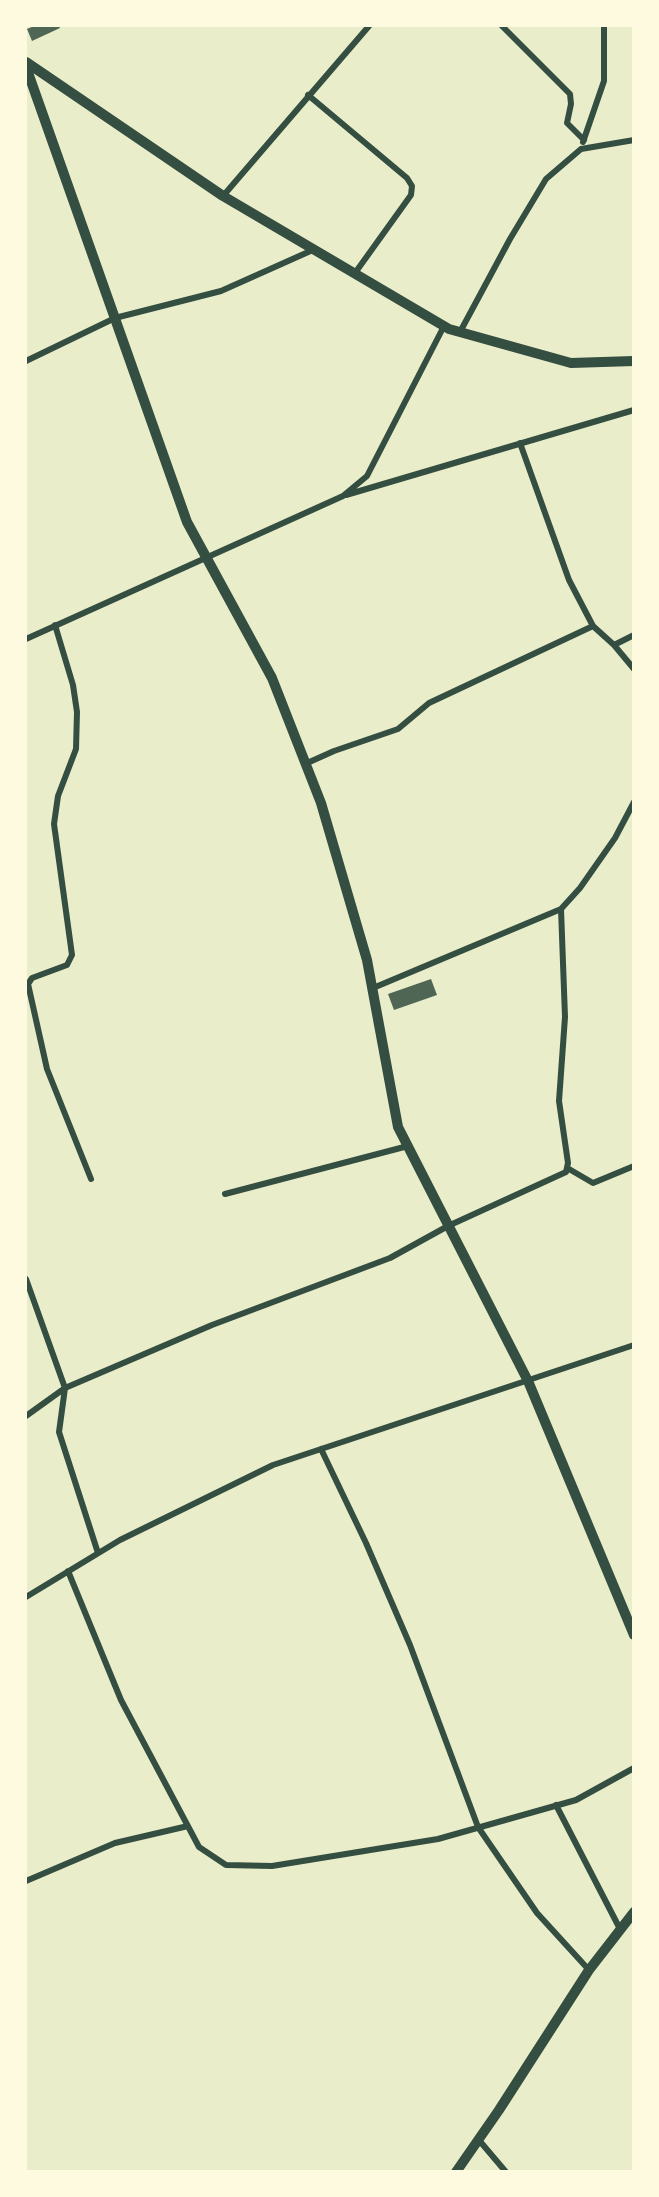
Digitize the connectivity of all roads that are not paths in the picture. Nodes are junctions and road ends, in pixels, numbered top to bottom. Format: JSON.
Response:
{"nodes":[{"id":1,"x":369,"y":26,"type":"edge"},
{"id":2,"x":502,"y":26,"type":"edge"},
{"id":3,"x":604,"y":26,"type":"edge"},
{"id":4,"x":26,"y":62,"type":"edge"},
{"id":5,"x":26,"y":67,"type":"edge"},
{"id":6,"x":308,"y":95,"type":"junction"},
{"id":7,"x":584,"y":140,"type":"junction"},
{"id":8,"x":633,"y":140,"type":"edge"},
{"id":9,"x":581,"y":149,"type":"junction"},
{"id":10,"x":223,"y":195,"type":"junction"},
{"id":11,"x":315,"y":249,"type":"junction"},
{"id":12,"x":355,"y":273,"type":"junction"},
{"id":13,"x":115,"y":318,"type":"junction"},
{"id":14,"x":444,"y":326,"type":"junction"},
{"id":15,"x":460,"y":332,"type":"junction"},
{"id":16,"x":26,"y":361,"type":"edge"},
{"id":17,"x":633,"y":361,"type":"edge"},
{"id":18,"x":633,"y":410,"type":"edge"},
{"id":19,"x":520,"y":443,"type":"junction"},
{"id":20,"x":343,"y":496,"type":"junction"},
{"id":21,"x":204,"y":557,"type":"junction"},
{"id":22,"x":55,"y":625,"type":"junction"},
{"id":23,"x":593,"y":626,"type":"junction"},
{"id":24,"x":633,"y":635,"type":"edge"},
{"id":25,"x":26,"y":639,"type":"edge"},
{"id":26,"x":614,"y":645,"type":"junction"},
{"id":27,"x":633,"y":669,"type":"edge"},
{"id":28,"x":305,"y":764,"type":"junction"},
{"id":29,"x":633,"y":802,"type":"edge"},
{"id":30,"x":561,"y":909,"type":"junction"},
{"id":31,"x":373,"y":988,"type":"junction"},
{"id":32,"x":408,"y":1146,"type":"junction"},
{"id":33,"x":633,"y":1166,"type":"edge"},
{"id":34,"x":568,"y":1169,"type":"junction"},
{"id":35,"x":91,"y":1179,"type":"dead end"},
{"id":36,"x":225,"y":1194,"type":"dead end"},
{"id":37,"x":448,"y":1226,"type":"junction"},
{"id":38,"x":26,"y":1279,"type":"edge"},
{"id":39,"x":633,"y":1345,"type":"edge"},
{"id":40,"x":528,"y":1381,"type":"junction"},
{"id":41,"x":65,"y":1388,"type":"junction"},
{"id":42,"x":26,"y":1416,"type":"edge"},
{"id":43,"x":321,"y":1449,"type":"junction"},
{"id":44,"x":98,"y":1553,"type":"junction"},
{"id":45,"x":68,"y":1572,"type":"junction"},
{"id":46,"x":26,"y":1597,"type":"edge"},
{"id":47,"x":633,"y":1635,"type":"edge"},
{"id":48,"x":633,"y":1768,"type":"edge"},
{"id":49,"x":556,"y":1805,"type":"junction"},
{"id":50,"x":188,"y":1826,"type":"junction"},
{"id":51,"x":478,"y":1827,"type":"junction"},
{"id":52,"x":26,"y":1881,"type":"edge"},
{"id":53,"x":633,"y":1912,"type":"edge"},
{"id":54,"x":620,"y":1929,"type":"junction"},
{"id":55,"x":589,"y":1970,"type":"junction"},
{"id":56,"x":477,"y":2139,"type":"junction"},
{"id":57,"x":456,"y":2172,"type":"edge"},
{"id":58,"x":506,"y":2172,"type":"edge"}],
"edges":[{"from":1,"to":6,"type":"street"},
{"from":2,"to":7,"type":"street"},
{"from":3,"to":7,"type":"street"},
{"from":4,"to":10,"type":"street"},
{"from":5,"to":13,"type":"street"},
{"from":6,"to":10,"type":"street"},
{"from":6,"to":12,"type":"street"},
{"from":7,"to":9,"type":"street"},
{"from":8,"to":9,"type":"street"},
{"from":9,"to":15,"type":"street"},
{"from":10,"to":11,"type":"street"},
{"from":11,"to":12,"type":"street"},
{"from":11,"to":13,"type":"street"},
{"from":12,"to":14,"type":"street"},
{"from":13,"to":16,"type":"street"},
{"from":13,"to":21,"type":"street"},
{"from":14,"to":15,"type":"street"},
{"from":14,"to":20,"type":"street"},
{"from":15,"to":17,"type":"street"},
{"from":18,"to":19,"type":"street"},
{"from":19,"to":20,"type":"street"},
{"from":19,"to":23,"type":"street"},
{"from":20,"to":21,"type":"street"},
{"from":21,"to":22,"type":"street"},
{"from":21,"to":28,"type":"street"},
{"from":22,"to":25,"type":"street"},
{"from":22,"to":35,"type":"street"},
{"from":23,"to":26,"type":"street"},
{"from":23,"to":28,"type":"street"},
{"from":24,"to":26,"type":"street"},
{"from":26,"to":27,"type":"street"},
{"from":28,"to":31,"type":"street"},
{"from":29,"to":30,"type":"street"},
{"from":30,"to":31,"type":"street"},
{"from":30,"to":34,"type":"street"},
{"from":31,"to":32,"type":"street"},
{"from":32,"to":36,"type":"street"},
{"from":32,"to":37,"type":"street"},
{"from":33,"to":34,"type":"street"},
{"from":34,"to":37,"type":"street"},
{"from":37,"to":40,"type":"street"},
{"from":37,"to":41,"type":"street"},
{"from":38,"to":41,"type":"street"},
{"from":39,"to":40,"type":"street"},
{"from":40,"to":43,"type":"street"},
{"from":40,"to":47,"type":"street"},
{"from":41,"to":42,"type":"street"},
{"from":41,"to":44,"type":"street"},
{"from":43,"to":44,"type":"street"},
{"from":43,"to":51,"type":"street"},
{"from":44,"to":45,"type":"street"},
{"from":45,"to":46,"type":"street"},
{"from":45,"to":50,"type":"street"},
{"from":48,"to":49,"type":"street"},
{"from":49,"to":51,"type":"street"},
{"from":49,"to":54,"type":"street"},
{"from":50,"to":51,"type":"street"},
{"from":50,"to":52,"type":"street"},
{"from":51,"to":55,"type":"street"},
{"from":53,"to":54,"type":"street"},
{"from":54,"to":55,"type":"street"},
{"from":55,"to":56,"type":"street"},
{"from":56,"to":57,"type":"street"},
{"from":56,"to":58,"type":"street"}]}
